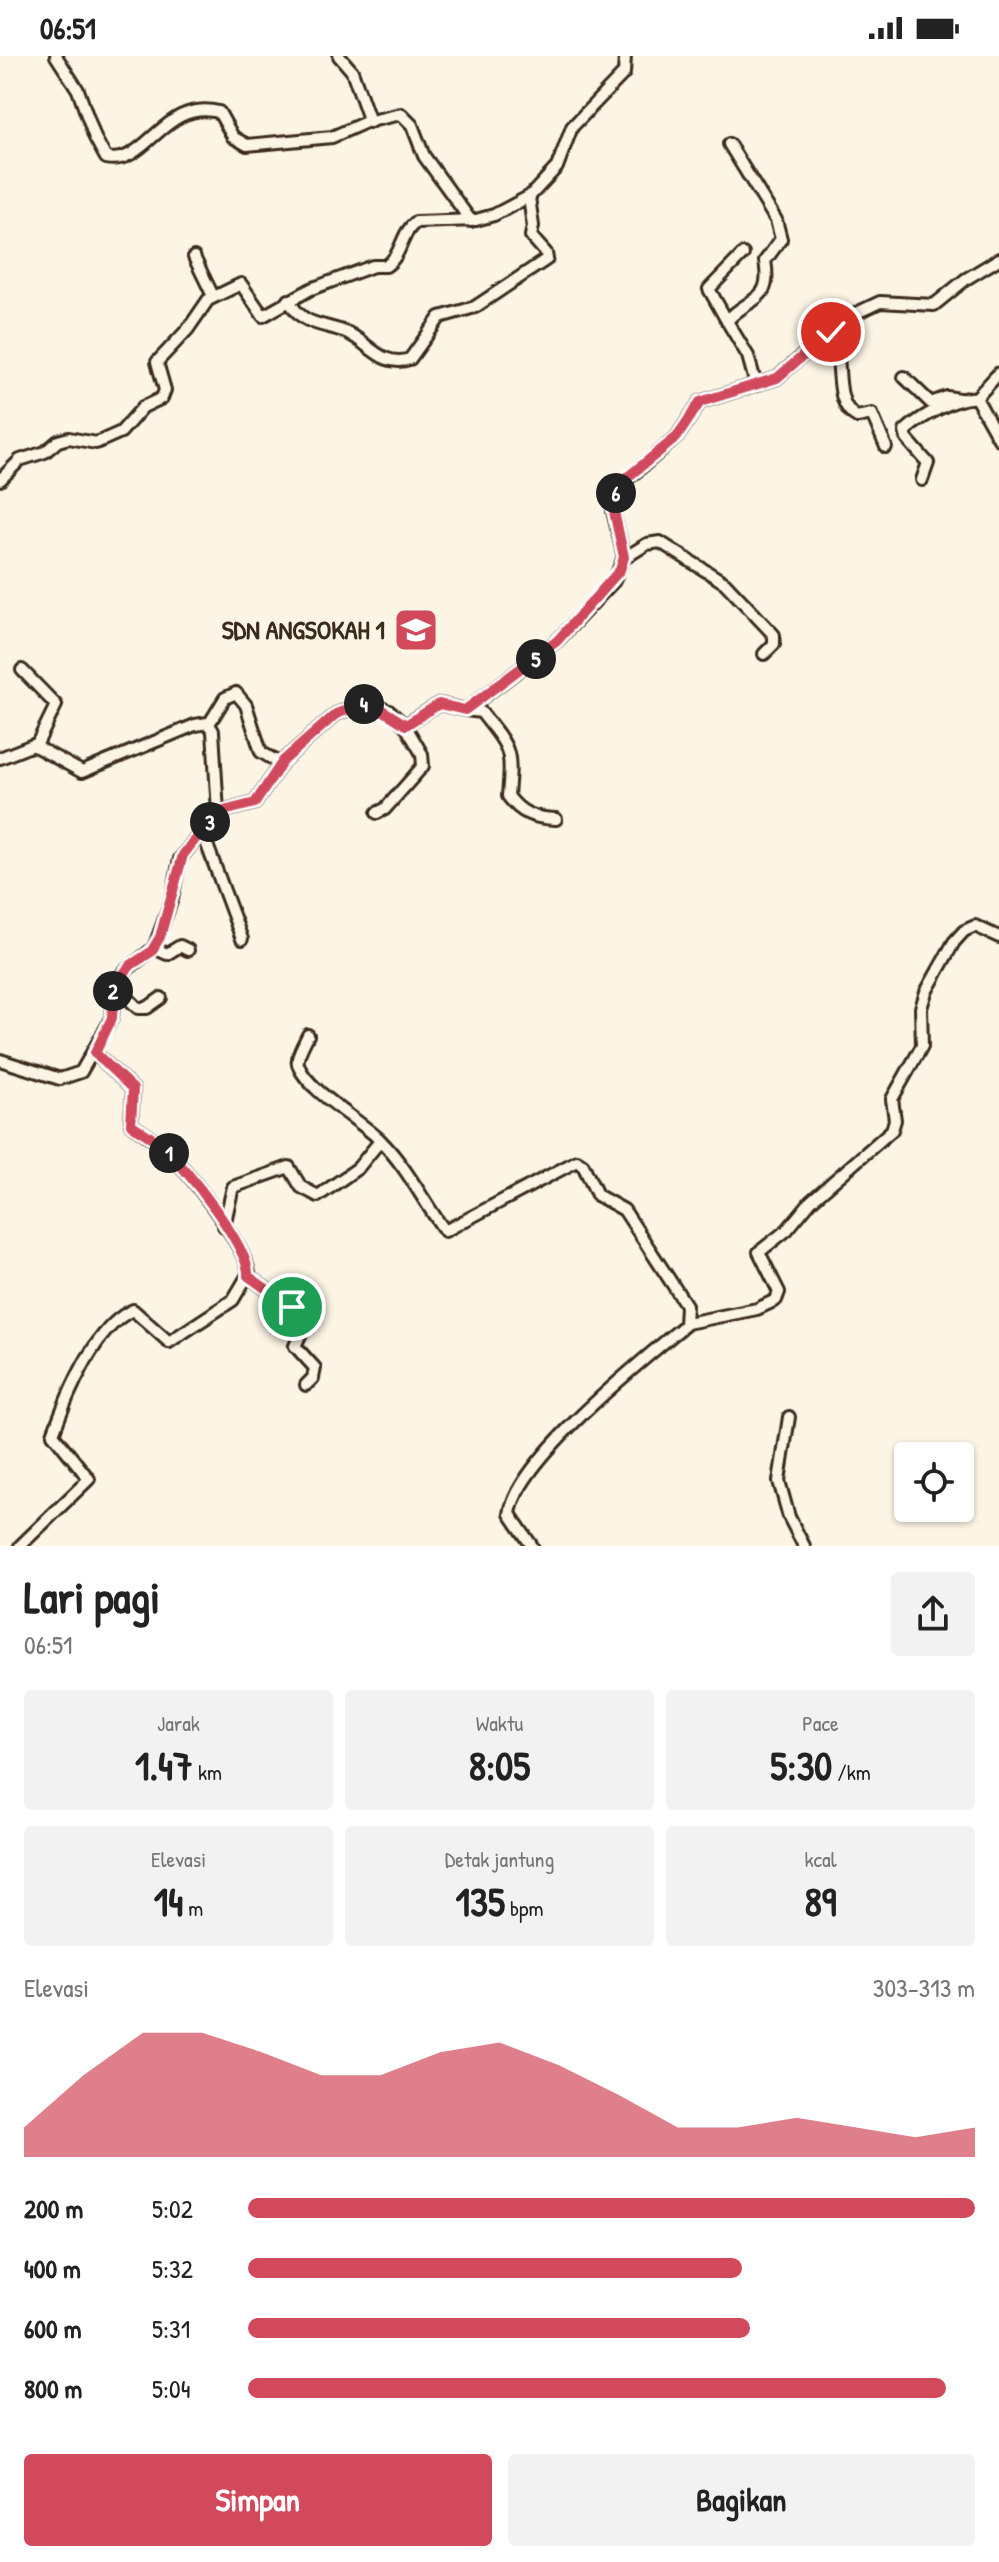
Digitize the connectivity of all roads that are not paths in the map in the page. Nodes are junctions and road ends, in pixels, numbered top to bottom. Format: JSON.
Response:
{"nodes":[{"id":1,"x":56,"y":56,"type":"edge"},
{"id":2,"x":339,"y":56,"type":"edge"},
{"id":3,"x":625,"y":56,"type":"edge"},
{"id":4,"x":370,"y":122,"type":"junction"},
{"id":5,"x":729,"y":144,"type":"dead end"},
{"id":6,"x":529,"y":197,"type":"junction"},
{"id":7,"x":471,"y":221,"type":"junction"},
{"id":8,"x":743,"y":254,"type":"dead end"},
{"id":9,"x":194,"y":257,"type":"dead end"},
{"id":10,"x":999,"y":259,"type":"edge"},
{"id":11,"x":213,"y":296,"type":"junction"},
{"id":12,"x":289,"y":300,"type":"junction"},
{"id":13,"x":727,"y":321,"type":"junction"},
{"id":14,"x":831,"y":332,"type":"junction"},
{"id":15,"x":999,"y":373,"type":"edge"},
{"id":16,"x":904,"y":377,"type":"dead end"},
{"id":17,"x":756,"y":385,"type":"junction"},
{"id":18,"x":976,"y":398,"type":"junction"},
{"id":19,"x":959,"y":399,"type":"junction"},
{"id":20,"x":999,"y":439,"type":"edge"},
{"id":21,"x":886,"y":447,"type":"dead end"},
{"id":22,"x":0,"y":480,"type":"edge"},
{"id":23,"x":922,"y":480,"type":"dead end"},
{"id":24,"x":623,"y":559,"type":"junction"},
{"id":25,"x":764,"y":654,"type":"dead end"},
{"id":26,"x":22,"y":670,"type":"dead end"},
{"id":27,"x":466,"y":710,"type":"junction"},
{"id":28,"x":209,"y":724,"type":"junction"},
{"id":29,"x":405,"y":725,"type":"junction"},
{"id":30,"x":36,"y":746,"type":"junction"},
{"id":31,"x":0,"y":758,"type":"edge"},
{"id":32,"x":281,"y":764,"type":"junction"},
{"id":33,"x":218,"y":812,"type":"junction"},
{"id":34,"x":377,"y":813,"type":"dead end"},
{"id":35,"x":556,"y":819,"type":"dead end"},
{"id":36,"x":203,"y":834,"type":"junction"},
{"id":37,"x":999,"y":937,"type":"edge"},
{"id":38,"x":242,"y":939,"type":"dead end"},
{"id":39,"x":154,"y":948,"type":"junction"},
{"id":40,"x":188,"y":950,"type":"dead end"},
{"id":41,"x":114,"y":985,"type":"junction"},
{"id":42,"x":161,"y":998,"type":"dead end"},
{"id":43,"x":308,"y":1035,"type":"dead end"},
{"id":44,"x":95,"y":1053,"type":"junction"},
{"id":45,"x":0,"y":1060,"type":"edge"},
{"id":46,"x":380,"y":1141,"type":"junction"},
{"id":47,"x":224,"y":1226,"type":"junction"},
{"id":48,"x":248,"y":1276,"type":"junction"},
{"id":49,"x":687,"y":1323,"type":"junction"},
{"id":50,"x":306,"y":1385,"type":"dead end"},
{"id":51,"x":789,"y":1417,"type":"dead end"},
{"id":52,"x":526,"y":1544,"type":"edge"},
{"id":53,"x":20,"y":1546,"type":"edge"},
{"id":54,"x":804,"y":1546,"type":"edge"}],
"edges":[{"from":1,"to":4,"type":"street"},
{"from":2,"to":4,"type":"street"},
{"from":3,"to":6,"type":"street"},
{"from":4,"to":7,"type":"street"},
{"from":5,"to":13,"type":"street"},
{"from":6,"to":7,"type":"street"},
{"from":6,"to":12,"type":"street"},
{"from":7,"to":12,"type":"street"},
{"from":8,"to":13,"type":"street"},
{"from":9,"to":11,"type":"street"},
{"from":10,"to":14,"type":"street"},
{"from":11,"to":12,"type":"street"},
{"from":11,"to":22,"type":"street"},
{"from":13,"to":17,"type":"street"},
{"from":14,"to":17,"type":"street"},
{"from":14,"to":21,"type":"street"},
{"from":15,"to":18,"type":"street"},
{"from":16,"to":19,"type":"street"},
{"from":17,"to":24,"type":"street"},
{"from":18,"to":19,"type":"street"},
{"from":18,"to":20,"type":"street"},
{"from":19,"to":23,"type":"street"},
{"from":24,"to":25,"type":"street"},
{"from":24,"to":27,"type":"street"},
{"from":26,"to":30,"type":"street"},
{"from":27,"to":29,"type":"street"},
{"from":27,"to":35,"type":"street"},
{"from":28,"to":30,"type":"street"},
{"from":28,"to":32,"type":"street"},
{"from":28,"to":33,"type":"street"},
{"from":29,"to":32,"type":"street"},
{"from":29,"to":34,"type":"street"},
{"from":30,"to":31,"type":"street"},
{"from":32,"to":33,"type":"street"},
{"from":33,"to":36,"type":"street"},
{"from":36,"to":38,"type":"street"},
{"from":36,"to":39,"type":"street"},
{"from":37,"to":49,"type":"street"},
{"from":39,"to":40,"type":"street"},
{"from":39,"to":41,"type":"street"},
{"from":41,"to":42,"type":"street"},
{"from":41,"to":44,"type":"street"},
{"from":43,"to":46,"type":"street"},
{"from":44,"to":45,"type":"street"},
{"from":44,"to":47,"type":"street"},
{"from":46,"to":47,"type":"street"},
{"from":46,"to":49,"type":"street"},
{"from":47,"to":48,"type":"street"},
{"from":48,"to":50,"type":"street"},
{"from":48,"to":53,"type":"street"},
{"from":49,"to":52,"type":"street"},
{"from":51,"to":54,"type":"street"}]}
